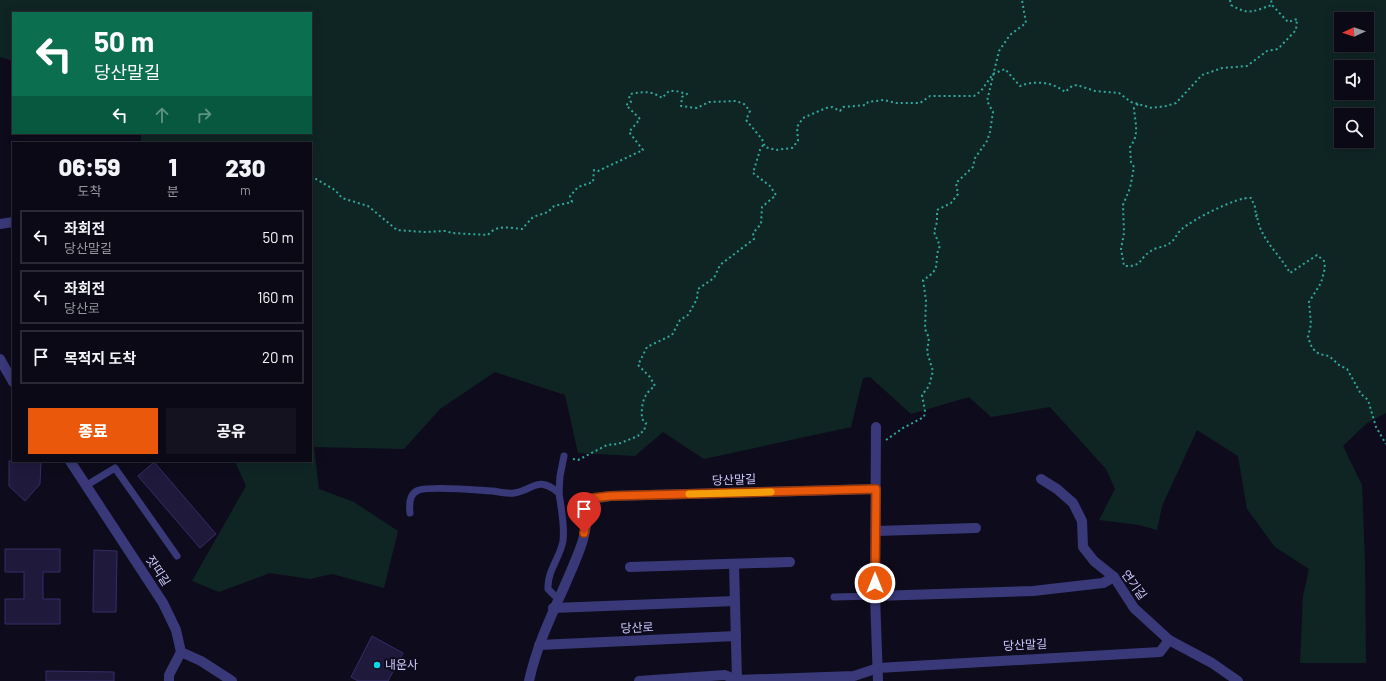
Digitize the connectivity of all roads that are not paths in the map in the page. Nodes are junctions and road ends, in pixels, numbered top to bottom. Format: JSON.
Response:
{"nodes":[{"id":1,"x":12,"y":222,"type":"edge"},
{"id":2,"x":0,"y":224,"type":"edge"},
{"id":3,"x":0,"y":359,"type":"edge"},
{"id":4,"x":12,"y":380,"type":"edge"},
{"id":5,"x":876,"y":427,"type":"dead end"},
{"id":6,"x":564,"y":456,"type":"road end"},
{"id":7,"x":71,"y":462,"type":"edge"},
{"id":8,"x":1041,"y":479,"type":"dead end"},
{"id":9,"x":87,"y":484,"type":"junction"},
{"id":10,"x":876,"y":489,"type":"junction"},
{"id":11,"x":558,"y":493,"type":"junction"},
{"id":12,"x":410,"y":513,"type":"dead end"},
{"id":13,"x":976,"y":528,"type":"dead end"},
{"id":14,"x":876,"y":531,"type":"junction"},
{"id":15,"x":177,"y":556,"type":"dead end"},
{"id":16,"x":790,"y":562,"type":"dead end"},
{"id":17,"x":734,"y":564,"type":"junction"},
{"id":18,"x":630,"y":566,"type":"dead end"},
{"id":19,"x":1114,"y":577,"type":"junction"},
{"id":20,"x":875,"y":596,"type":"junction"},
{"id":21,"x":834,"y":597,"type":"dead end"},
{"id":22,"x":558,"y":599,"type":"junction"},
{"id":23,"x":735,"y":601,"type":"junction"},
{"id":24,"x":553,"y":608,"type":"junction"},
{"id":25,"x":736,"y":636,"type":"junction"},
{"id":26,"x":1169,"y":640,"type":"junction"},
{"id":27,"x":539,"y":645,"type":"junction"},
{"id":28,"x":181,"y":652,"type":"junction"},
{"id":29,"x":878,"y":668,"type":"junction"},
{"id":30,"x":738,"y":680,"type":"edge"},
{"id":31,"x":169,"y":681,"type":"edge"},
{"id":32,"x":232,"y":681,"type":"edge"},
{"id":33,"x":529,"y":681,"type":"edge"},
{"id":34,"x":639,"y":681,"type":"edge"},
{"id":35,"x":878,"y":681,"type":"edge"},
{"id":36,"x":1238,"y":681,"type":"edge"}],
"edges":[{"from":1,"to":2,"type":"street"},
{"from":3,"to":4,"type":"street"},
{"from":5,"to":10,"type":"street"},
{"from":6,"to":11,"type":"lane"},
{"from":7,"to":9,"type":"street","name":"잣띠길"},
{"from":8,"to":19,"type":"street","name":"연기길"},
{"from":9,"to":15,"type":"lane"},
{"from":9,"to":28,"type":"street","name":"잣띠길"},
{"from":10,"to":14,"type":"street"},
{"from":10,"to":22,"type":"street","name":"당산말길"},
{"from":11,"to":12,"type":"lane"},
{"from":11,"to":22,"type":"lane"},
{"from":13,"to":14,"type":"street"},
{"from":14,"to":20,"type":"street"},
{"from":16,"to":17,"type":"street"},
{"from":17,"to":18,"type":"street"},
{"from":17,"to":23,"type":"street"},
{"from":19,"to":20,"type":"street"},
{"from":19,"to":26,"type":"street","name":"연기길"},
{"from":20,"to":21,"type":"lane"},
{"from":20,"to":29,"type":"street"},
{"from":22,"to":24,"type":"street"},
{"from":23,"to":24,"type":"street","name":"당산로"},
{"from":23,"to":25,"type":"street"},
{"from":24,"to":27,"type":"street"},
{"from":25,"to":27,"type":"street","name":"당산로"},
{"from":25,"to":30,"type":"street"},
{"from":26,"to":29,"type":"street","name":"당산말길"},
{"from":26,"to":36,"type":"street","name":"연기길"},
{"from":27,"to":33,"type":"street"},
{"from":28,"to":31,"type":"street"},
{"from":28,"to":32,"type":"street"},
{"from":29,"to":30,"type":"street","name":"당산말길"},
{"from":29,"to":35,"type":"street"},
{"from":30,"to":34,"type":"street"}]}
